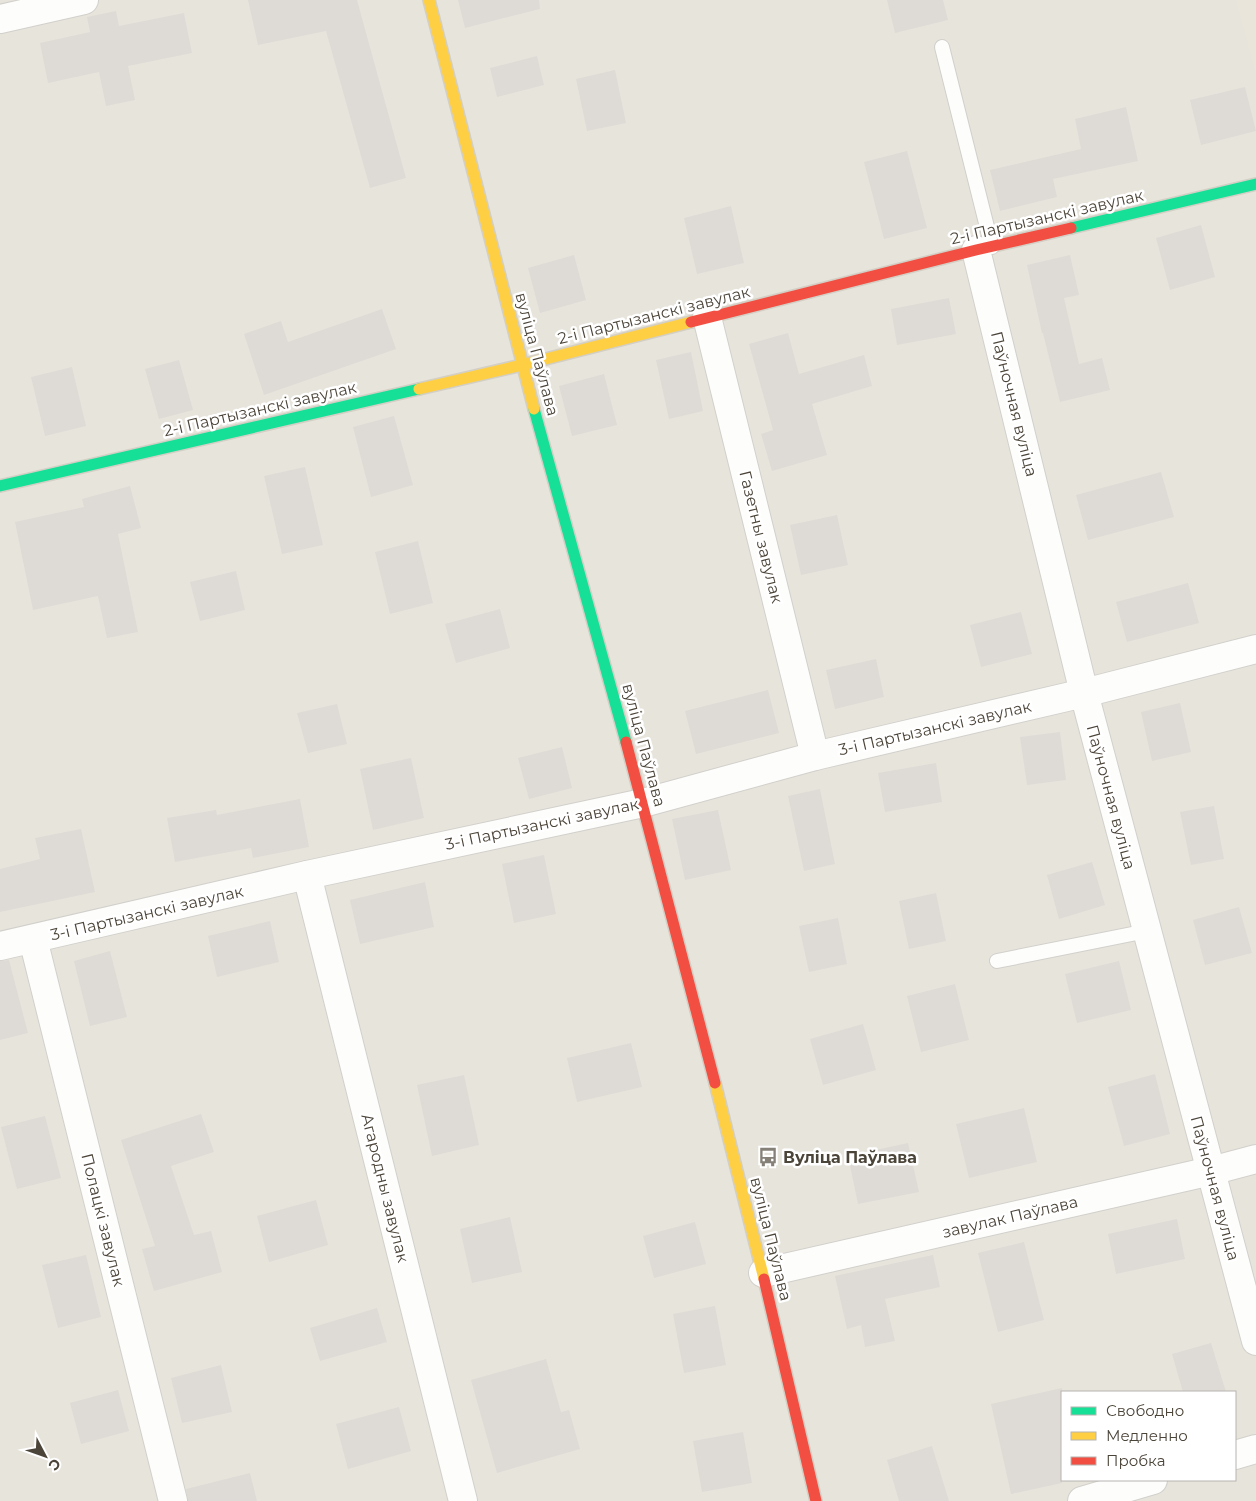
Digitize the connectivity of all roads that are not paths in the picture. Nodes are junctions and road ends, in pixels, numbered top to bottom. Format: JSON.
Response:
{"nodes":[{"id":1,"x":84,"y":0,"type":"edge"},
{"id":2,"x":430,"y":0,"type":"edge"},
{"id":3,"x":0,"y":19,"type":"edge"},
{"id":4,"x":942,"y":47,"type":"dead end"},
{"id":5,"x":1256,"y":184,"type":"edge"},
{"id":6,"x":984,"y":248,"type":"junction"},
{"id":7,"x":707,"y":317,"type":"junction"},
{"id":8,"x":522,"y":365,"type":"junction"},
{"id":9,"x":0,"y":486,"type":"edge"},
{"id":10,"x":1256,"y":649,"type":"edge"},
{"id":11,"x":1084,"y":693,"type":"junction"},
{"id":12,"x":815,"y":756,"type":"junction"},
{"id":13,"x":643,"y":803,"type":"junction"},
{"id":14,"x":307,"y":875,"type":"junction"},
{"id":15,"x":1147,"y":931,"type":"junction"},
{"id":16,"x":33,"y":939,"type":"junction"},
{"id":17,"x":0,"y":946,"type":"edge"},
{"id":18,"x":997,"y":961,"type":"dead end"},
{"id":19,"x":1256,"y":1159,"type":"edge"},
{"id":20,"x":1211,"y":1171,"type":"junction"},
{"id":21,"x":763,"y":1273,"type":"junction"},
{"id":22,"x":1256,"y":1341,"type":"edge"},
{"id":23,"x":1256,"y":1448,"type":"edge"},
{"id":24,"x":1236,"y":1455,"type":"edge"},
{"id":25,"x":1150,"y":1481,"type":"edge"},
{"id":26,"x":172,"y":1501,"type":"edge"},
{"id":27,"x":463,"y":1501,"type":"edge"},
{"id":28,"x":816,"y":1501,"type":"edge"},
{"id":29,"x":1082,"y":1501,"type":"edge"}],
"edges":[{"from":1,"to":3,"type":"street"},
{"from":2,"to":8,"type":"street","name":"вуліца Паўлава"},
{"from":4,"to":6,"type":"lane"},
{"from":5,"to":6,"type":"street","name":"2-і Партызанскі завулак"},
{"from":6,"to":7,"type":"street","name":"2-і Партызанскі завулак"},
{"from":6,"to":11,"type":"street","name":"Паўночная вуліца"},
{"from":7,"to":8,"type":"street","name":"2-і Партызанскі завулак"},
{"from":7,"to":12,"type":"street","name":"Газетны завулак"},
{"from":8,"to":9,"type":"street","name":"2-і Партызанскі завулак"},
{"from":8,"to":13,"type":"street","name":"вуліца Паўлава"},
{"from":10,"to":11,"type":"street","name":"3-і Партызанскі завулак"},
{"from":11,"to":12,"type":"street","name":"3-і Партызанскі завулак"},
{"from":11,"to":15,"type":"street","name":"Паўночная вуліца"},
{"from":12,"to":13,"type":"street","name":"3-і Партызанскі завулак"},
{"from":13,"to":14,"type":"street","name":"3-і Партызанскі завулак"},
{"from":13,"to":21,"type":"street","name":"вуліца Паўлава"},
{"from":14,"to":16,"type":"street","name":"3-і Партызанскі завулак"},
{"from":14,"to":27,"type":"street","name":"Агародны завулак"},
{"from":15,"to":18,"type":"lane"},
{"from":15,"to":20,"type":"street","name":"Паўночная вуліца"},
{"from":16,"to":17,"type":"street","name":"3-і Партызанскі завулак"},
{"from":16,"to":26,"type":"street","name":"Полацкі завулак"},
{"from":19,"to":20,"type":"street","name":"завулак Паўлава"},
{"from":20,"to":21,"type":"street","name":"завулак Паўлава"},
{"from":20,"to":22,"type":"street","name":"Паўночная вуліца"},
{"from":21,"to":28,"type":"street","name":"вуліца Паўлава"},
{"from":23,"to":24,"type":"street"},
{"from":25,"to":29,"type":"street"}]}
